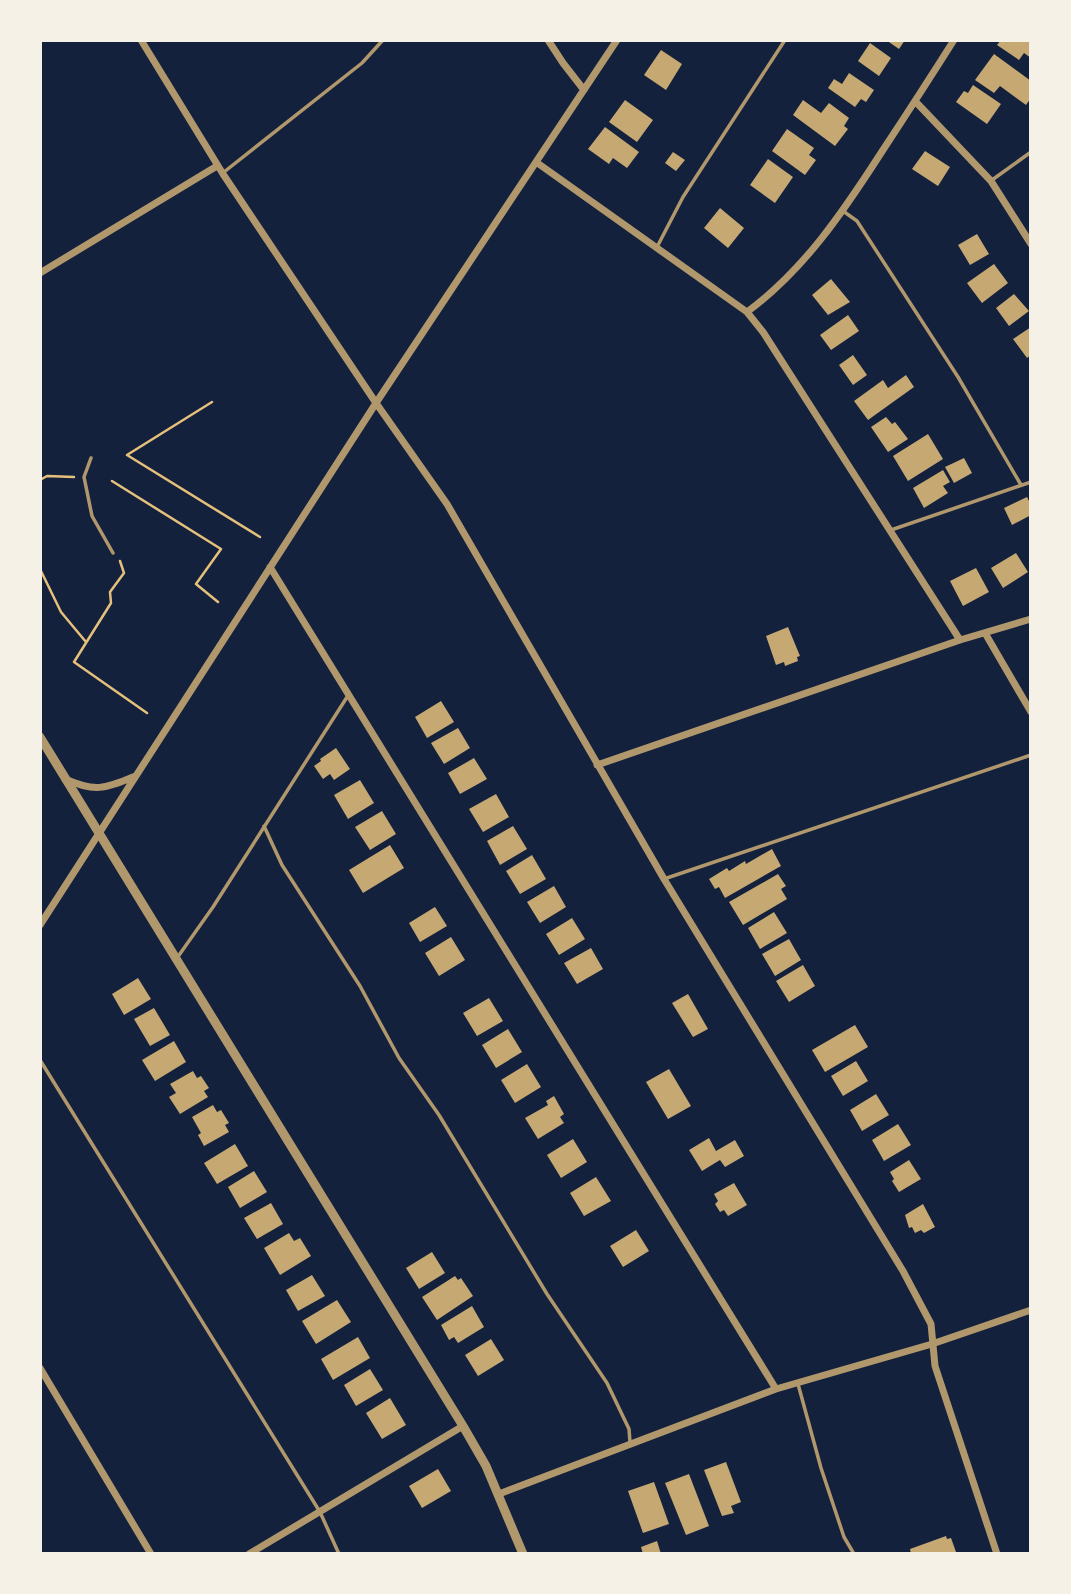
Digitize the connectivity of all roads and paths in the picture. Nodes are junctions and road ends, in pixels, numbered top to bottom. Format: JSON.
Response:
{"nodes":[{"id":1,"x":141,"y":40,"type":"edge"},
{"id":2,"x":383,"y":40,"type":"edge"},
{"id":3,"x":548,"y":40,"type":"edge"},
{"id":4,"x":617,"y":40,"type":"edge"},
{"id":5,"x":785,"y":40,"type":"edge"},
{"id":6,"x":954,"y":40,"type":"edge"},
{"id":7,"x":584,"y":90,"type":"junction"},
{"id":8,"x":915,"y":101,"type":"junction"},
{"id":9,"x":1031,"y":152,"type":"edge"},
{"id":10,"x":536,"y":162,"type":"junction"},
{"id":11,"x":218,"y":166,"type":"junction"},
{"id":12,"x":223,"y":174,"type":"junction"},
{"id":13,"x":991,"y":181,"type":"junction"},
{"id":14,"x":843,"y":211,"type":"junction"},
{"id":15,"x":1031,"y":244,"type":"edge"},
{"id":16,"x":656,"y":248,"type":"junction"},
{"id":17,"x":40,"y":273,"type":"edge"},
{"id":18,"x":747,"y":312,"type":"junction"},
{"id":19,"x":212,"y":402,"type":"dead end"},
{"id":20,"x":376,"y":403,"type":"junction"},
{"id":21,"x":91,"y":458,"type":"dead end"},
{"id":22,"x":76,"y":477,"type":"dead end"},
{"id":23,"x":40,"y":480,"type":"edge"},
{"id":24,"x":111,"y":481,"type":"dead end"},
{"id":25,"x":1031,"y":482,"type":"edge"},
{"id":26,"x":1021,"y":485,"type":"junction"},
{"id":27,"x":891,"y":530,"type":"junction"},
{"id":28,"x":260,"y":537,"type":"dead end"},
{"id":29,"x":113,"y":553,"type":"dead end"},
{"id":30,"x":120,"y":560,"type":"dead end"},
{"id":31,"x":270,"y":566,"type":"junction"},
{"id":32,"x":40,"y":569,"type":"edge"},
{"id":33,"x":218,"y":602,"type":"dead end"},
{"id":34,"x":1031,"y":619,"type":"edge"},
{"id":35,"x":985,"y":633,"type":"junction"},
{"id":36,"x":960,"y":640,"type":"junction"},
{"id":37,"x":86,"y":642,"type":"junction"},
{"id":38,"x":349,"y":694,"type":"junction"},
{"id":39,"x":1031,"y":712,"type":"edge"},
{"id":40,"x":147,"y":713,"type":"dead end"},
{"id":41,"x":40,"y":737,"type":"edge"},
{"id":42,"x":1031,"y":755,"type":"edge"},
{"id":43,"x":597,"y":765,"type":"junction"},
{"id":44,"x":134,"y":777,"type":"junction"},
{"id":45,"x":65,"y":779,"type":"junction"},
{"id":46,"x":264,"y":826,"type":"junction"},
{"id":47,"x":98,"y":833,"type":"junction"},
{"id":48,"x":664,"y":879,"type":"junction"},
{"id":49,"x":40,"y":925,"type":"edge"},
{"id":50,"x":176,"y":960,"type":"junction"},
{"id":51,"x":40,"y":1060,"type":"edge"},
{"id":52,"x":1031,"y":1310,"type":"edge"},
{"id":53,"x":932,"y":1344,"type":"junction"},
{"id":54,"x":40,"y":1368,"type":"edge"},
{"id":55,"x":798,"y":1384,"type":"junction"},
{"id":56,"x":776,"y":1389,"type":"junction"},
{"id":57,"x":463,"y":1426,"type":"junction"},
{"id":58,"x":630,"y":1444,"type":"junction"},
{"id":59,"x":499,"y":1494,"type":"junction"},
{"id":60,"x":320,"y":1512,"type":"junction"},
{"id":61,"x":151,"y":1554,"type":"edge"},
{"id":62,"x":249,"y":1554,"type":"edge"},
{"id":63,"x":339,"y":1554,"type":"edge"},
{"id":64,"x":523,"y":1554,"type":"edge"},
{"id":65,"x":854,"y":1554,"type":"edge"},
{"id":66,"x":997,"y":1554,"type":"edge"}],
"edges":[{"from":1,"to":11,"type":"street"},
{"from":2,"to":12,"type":"lane"},
{"from":3,"to":7,"type":"street"},
{"from":4,"to":7,"type":"street"},
{"from":5,"to":16,"type":"lane"},
{"from":6,"to":8,"type":"street"},
{"from":7,"to":10,"type":"street"},
{"from":8,"to":13,"type":"street"},
{"from":8,"to":14,"type":"street"},
{"from":9,"to":13,"type":"lane"},
{"from":10,"to":16,"type":"street"},
{"from":10,"to":20,"type":"street"},
{"from":11,"to":12,"type":"street"},
{"from":11,"to":17,"type":"street"},
{"from":12,"to":20,"type":"street"},
{"from":13,"to":15,"type":"street"},
{"from":14,"to":18,"type":"street"},
{"from":14,"to":26,"type":"lane"},
{"from":16,"to":18,"type":"street"},
{"from":18,"to":27,"type":"street"},
{"from":19,"to":28,"type":"path"},
{"from":20,"to":31,"type":"street"},
{"from":20,"to":43,"type":"street"},
{"from":21,"to":29,"type":"lane"},
{"from":22,"to":23,"type":"path"},
{"from":24,"to":33,"type":"path"},
{"from":25,"to":26,"type":"lane"},
{"from":26,"to":27,"type":"lane"},
{"from":27,"to":36,"type":"street"},
{"from":30,"to":37,"type":"path"},
{"from":31,"to":38,"type":"street"},
{"from":31,"to":44,"type":"street"},
{"from":32,"to":37,"type":"path"},
{"from":34,"to":35,"type":"street"},
{"from":35,"to":36,"type":"street"},
{"from":35,"to":39,"type":"street"},
{"from":36,"to":43,"type":"street"},
{"from":37,"to":40,"type":"path"},
{"from":38,"to":46,"type":"lane"},
{"from":38,"to":56,"type":"street"},
{"from":41,"to":45,"type":"street"},
{"from":42,"to":48,"type":"lane"},
{"from":43,"to":48,"type":"street"},
{"from":44,"to":45,"type":"street"},
{"from":44,"to":47,"type":"street"},
{"from":45,"to":47,"type":"street"},
{"from":46,"to":50,"type":"lane"},
{"from":46,"to":58,"type":"lane"},
{"from":47,"to":49,"type":"street"},
{"from":47,"to":50,"type":"street"},
{"from":48,"to":53,"type":"street"},
{"from":50,"to":57,"type":"street"},
{"from":51,"to":60,"type":"lane"},
{"from":52,"to":53,"type":"street"},
{"from":53,"to":55,"type":"street"},
{"from":53,"to":66,"type":"street"},
{"from":54,"to":61,"type":"street"},
{"from":55,"to":56,"type":"street"},
{"from":55,"to":65,"type":"lane"},
{"from":56,"to":58,"type":"street"},
{"from":57,"to":59,"type":"street"},
{"from":57,"to":60,"type":"street"},
{"from":58,"to":59,"type":"street"},
{"from":59,"to":64,"type":"street"},
{"from":60,"to":62,"type":"street"},
{"from":60,"to":63,"type":"lane"}]}
